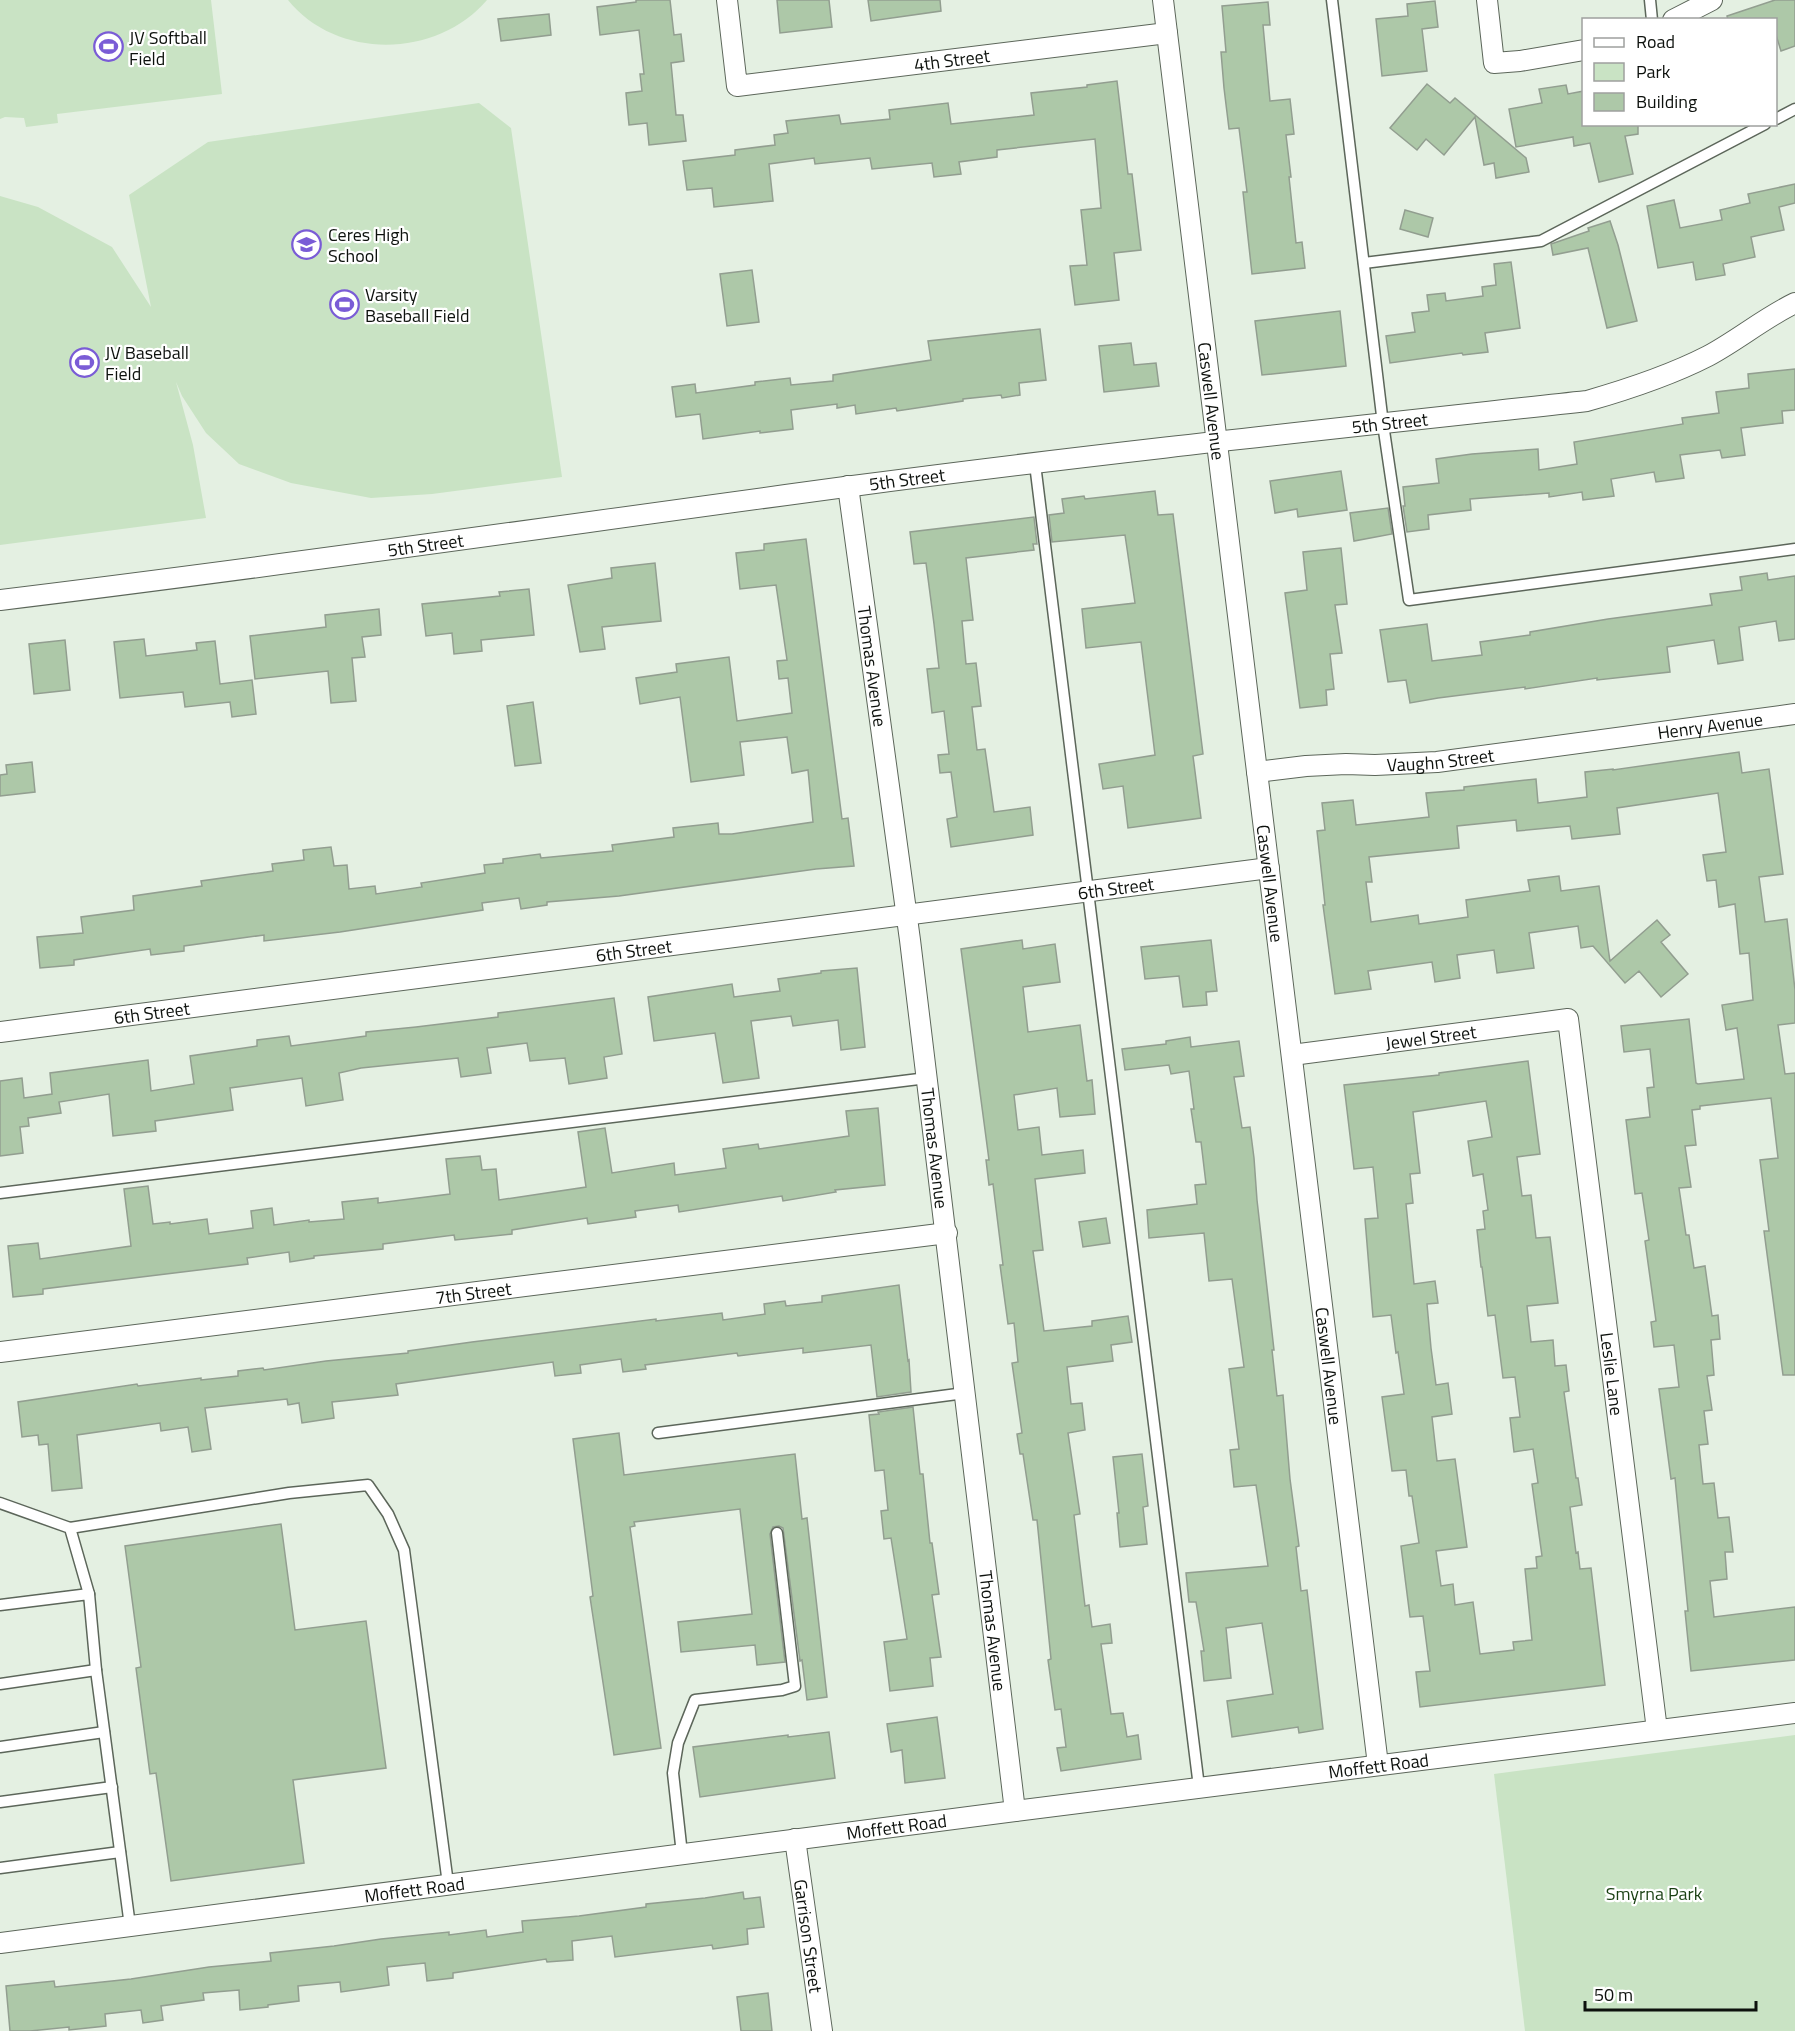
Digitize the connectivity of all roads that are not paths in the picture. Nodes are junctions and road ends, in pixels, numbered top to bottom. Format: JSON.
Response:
{"nodes":[{"id":1,"x":727,"y":0,"type":"edge"},
{"id":2,"x":1163,"y":0,"type":"edge"},
{"id":3,"x":1332,"y":0,"type":"edge"},
{"id":4,"x":1487,"y":0,"type":"edge"},
{"id":5,"x":1650,"y":0,"type":"edge"},
{"id":6,"x":1712,"y":0,"type":"edge"},
{"id":7,"x":1652,"y":18,"type":"edge"},
{"id":8,"x":1677,"y":18,"type":"edge"},
{"id":9,"x":1167,"y":33,"type":"junction"},
{"id":10,"x":1582,"y":50,"type":"edge"},
{"id":11,"x":1795,"y":109,"type":"edge"},
{"id":12,"x":1777,"y":118,"type":"edge"},
{"id":13,"x":1761,"y":126,"type":"edge"},
{"id":14,"x":1364,"y":263,"type":"junction"},
{"id":15,"x":1795,"y":303,"type":"edge"},
{"id":16,"x":1383,"y":424,"type":"junction"},
{"id":17,"x":1217,"y":442,"type":"junction"},
{"id":18,"x":1035,"y":464,"type":"junction"},
{"id":19,"x":848,"y":486,"type":"junction"},
{"id":20,"x":1795,"y":549,"type":"edge"},
{"id":21,"x":0,"y":600,"type":"edge"},
{"id":22,"x":1795,"y":714,"type":"edge"},
{"id":23,"x":1624,"y":737,"type":"joint"},
{"id":24,"x":1257,"y":772,"type":"junction"},
{"id":25,"x":1269,"y":868,"type":"junction"},
{"id":26,"x":1087,"y":891,"type":"junction"},
{"id":27,"x":906,"y":915,"type":"junction"},
{"id":28,"x":1569,"y":1019,"type":"joint"},
{"id":29,"x":0,"y":1032,"type":"edge"},
{"id":30,"x":1292,"y":1055,"type":"junction"},
{"id":31,"x":927,"y":1078,"type":"junction"},
{"id":32,"x":0,"y":1193,"type":"edge"},
{"id":33,"x":946,"y":1233,"type":"junction"},
{"id":34,"x":0,"y":1352,"type":"edge"},
{"id":35,"x":965,"y":1393,"type":"junction"},
{"id":36,"x":658,"y":1433,"type":"dead end"},
{"id":37,"x":0,"y":1503,"type":"edge"},
{"id":38,"x":70,"y":1528,"type":"junction"},
{"id":39,"x":777,"y":1533,"type":"dead end"},
{"id":40,"x":89,"y":1594,"type":"junction"},
{"id":41,"x":0,"y":1605,"type":"edge"},
{"id":42,"x":96,"y":1670,"type":"junction"},
{"id":43,"x":0,"y":1684,"type":"edge"},
{"id":44,"x":1795,"y":1713,"type":"edge"},
{"id":45,"x":1657,"y":1730,"type":"junction"},
{"id":46,"x":104,"y":1732,"type":"junction"},
{"id":47,"x":0,"y":1747,"type":"edge"},
{"id":48,"x":1378,"y":1765,"type":"junction"},
{"id":49,"x":112,"y":1787,"type":"junction"},
{"id":50,"x":1199,"y":1787,"type":"junction"},
{"id":51,"x":0,"y":1802,"type":"edge"},
{"id":52,"x":1015,"y":1811,"type":"junction"},
{"id":53,"x":795,"y":1839,"type":"junction"},
{"id":54,"x":120,"y":1852,"type":"junction"},
{"id":55,"x":682,"y":1854,"type":"junction"},
{"id":56,"x":0,"y":1868,"type":"edge"},
{"id":57,"x":448,"y":1884,"type":"junction"},
{"id":58,"x":130,"y":1926,"type":"junction"},
{"id":59,"x":0,"y":1943,"type":"edge"},
{"id":60,"x":822,"y":2031,"type":"edge"}],
"edges":[{"from":1,"to":9,"type":"street","name":"4th Street"},
{"from":2,"to":9,"type":"street","name":"Caswell Avenue"},
{"from":3,"to":14,"type":"lane"},
{"from":4,"to":10,"type":"street"},
{"from":5,"to":7,"type":"lane"},
{"from":6,"to":8,"type":"street"},
{"from":9,"to":17,"type":"street","name":"Caswell Avenue"},
{"from":11,"to":12,"type":"lane"},
{"from":13,"to":14,"type":"lane"},
{"from":14,"to":16,"type":"lane"},
{"from":15,"to":16,"type":"street","name":"5th Street"},
{"from":16,"to":17,"type":"street","name":"5th Street"},
{"from":16,"to":20,"type":"lane"},
{"from":17,"to":18,"type":"street","name":"5th Street"},
{"from":17,"to":24,"type":"street","name":"Caswell Avenue"},
{"from":18,"to":19,"type":"street","name":"5th Street"},
{"from":18,"to":26,"type":"lane"},
{"from":19,"to":21,"type":"street","name":"5th Street"},
{"from":19,"to":27,"type":"street","name":"Thomas Avenue"},
{"from":22,"to":23,"type":"street","name":"Henry Avenue"},
{"from":23,"to":24,"type":"street","name":"Vaughn Street"},
{"from":24,"to":25,"type":"street","name":"Caswell Avenue"},
{"from":25,"to":26,"type":"street","name":"6th Street"},
{"from":25,"to":30,"type":"street","name":"Caswell Avenue"},
{"from":26,"to":27,"type":"street","name":"6th Street"},
{"from":26,"to":50,"type":"lane"},
{"from":27,"to":29,"type":"street","name":"6th Street"},
{"from":27,"to":31,"type":"street","name":"Thomas Avenue"},
{"from":28,"to":30,"type":"street","name":"Jewel Street"},
{"from":28,"to":45,"type":"street","name":"Leslie Lane"},
{"from":30,"to":48,"type":"street","name":"Caswell Avenue"},
{"from":31,"to":32,"type":"lane"},
{"from":31,"to":33,"type":"street","name":"Thomas Avenue"},
{"from":33,"to":34,"type":"street","name":"7th Street"},
{"from":33,"to":35,"type":"street","name":"Thomas Avenue"},
{"from":35,"to":36,"type":"lane"},
{"from":35,"to":52,"type":"street","name":"Thomas Avenue"},
{"from":37,"to":38,"type":"lane"},
{"from":38,"to":40,"type":"lane"},
{"from":38,"to":57,"type":"lane"},
{"from":39,"to":55,"type":"lane"},
{"from":40,"to":41,"type":"lane"},
{"from":40,"to":42,"type":"lane"},
{"from":42,"to":43,"type":"lane"},
{"from":42,"to":46,"type":"lane"},
{"from":44,"to":45,"type":"street","name":"Moffett Road"},
{"from":45,"to":48,"type":"street","name":"Moffett Road"},
{"from":46,"to":47,"type":"lane"},
{"from":46,"to":49,"type":"lane"},
{"from":48,"to":50,"type":"street","name":"Moffett Road"},
{"from":49,"to":51,"type":"lane"},
{"from":49,"to":54,"type":"lane"},
{"from":50,"to":52,"type":"street","name":"Moffett Road"},
{"from":52,"to":53,"type":"street","name":"Moffett Road"},
{"from":53,"to":55,"type":"street","name":"Moffett Road"},
{"from":53,"to":60,"type":"street","name":"Garrison Street"},
{"from":54,"to":56,"type":"lane"},
{"from":54,"to":58,"type":"lane"},
{"from":55,"to":57,"type":"street","name":"Moffett Road"},
{"from":57,"to":58,"type":"street","name":"Moffett Road"},
{"from":58,"to":59,"type":"street","name":"Moffett Road"}]}
